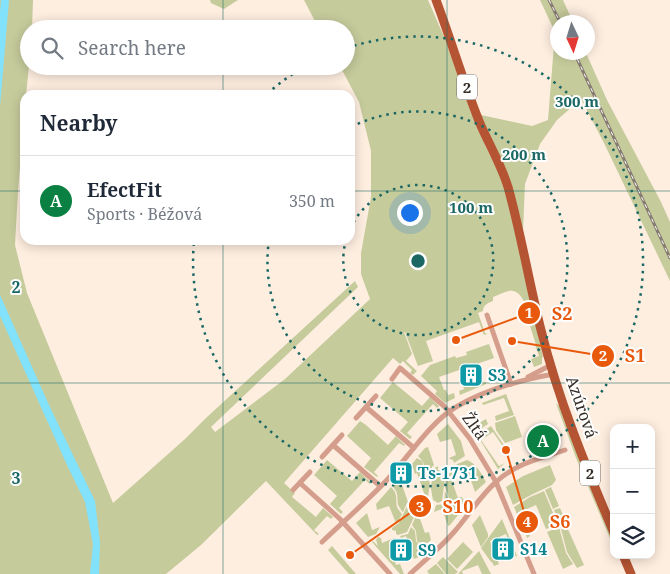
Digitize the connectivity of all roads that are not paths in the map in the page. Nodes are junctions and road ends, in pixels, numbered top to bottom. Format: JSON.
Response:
{"nodes":[{"id":1,"x":436,"y":0,"type":"edge"},
{"id":2,"x":487,"y":315,"type":"dead end"},
{"id":3,"x":551,"y":365,"type":"junction"},
{"id":4,"x":554,"y":374,"type":"junction"},
{"id":5,"x":392,"y":379,"type":"dead end"},
{"id":6,"x":521,"y":380,"type":"junction"},
{"id":7,"x":511,"y":384,"type":"junction"},
{"id":8,"x":376,"y":396,"type":"dead end"},
{"id":9,"x":366,"y":407,"type":"junction"},
{"id":10,"x":449,"y":412,"type":"junction"},
{"id":11,"x":356,"y":418,"type":"dead end"},
{"id":12,"x":342,"y":436,"type":"dead end"},
{"id":13,"x":333,"y":445,"type":"junction"},
{"id":14,"x":414,"y":448,"type":"junction"},
{"id":15,"x":565,"y":450,"type":"dead end"},
{"id":16,"x":322,"y":457,"type":"dead end"},
{"id":17,"x":310,"y":472,"type":"dead end"},
{"id":18,"x":496,"y":482,"type":"junction"},
{"id":19,"x":300,"y":483,"type":"junction"},
{"id":20,"x":380,"y":486,"type":"junction"},
{"id":21,"x":293,"y":490,"type":"dead end"},
{"id":22,"x":343,"y":522,"type":"junction"},
{"id":23,"x":610,"y":522,"type":"edge"},
{"id":24,"x":322,"y":542,"type":"dead end"},
{"id":25,"x":625,"y":559,"type":"edge"},
{"id":26,"x":390,"y":574,"type":"edge"},
{"id":27,"x":410,"y":574,"type":"edge"},
{"id":28,"x":534,"y":574,"type":"edge"},
{"id":29,"x":631,"y":574,"type":"edge"}],
"edges":[{"from":1,"to":3,"type":"main road","name":"Azúrová","number":"2"},
{"from":2,"to":7,"type":"street"},
{"from":3,"to":4,"type":"main road","name":"Azúrová","number":"2"},
{"from":3,"to":6,"type":"street"},
{"from":4,"to":6,"type":"street"},
{"from":4,"to":23,"type":"main road","name":"Azúrová","number":"2"},
{"from":5,"to":10,"type":"street","name":"Žltá"},
{"from":6,"to":7,"type":"street","name":"Žltá"},
{"from":7,"to":10,"type":"street","name":"Žltá"},
{"from":8,"to":9,"type":"street"},
{"from":9,"to":11,"type":"street"},
{"from":9,"to":14,"type":"street"},
{"from":10,"to":14,"type":"street","name":"Žltá"},
{"from":10,"to":18,"type":"street","name":"Žltá"},
{"from":12,"to":13,"type":"street"},
{"from":13,"to":16,"type":"street"},
{"from":13,"to":20,"type":"street"},
{"from":14,"to":20,"type":"street","name":"Žltá"},
{"from":15,"to":18,"type":"street"},
{"from":17,"to":19,"type":"street"},
{"from":18,"to":27,"type":"street"},
{"from":18,"to":28,"type":"street","name":"Žltá"},
{"from":19,"to":21,"type":"street"},
{"from":19,"to":22,"type":"street"},
{"from":20,"to":22,"type":"street","name":"Žltá"},
{"from":22,"to":24,"type":"street","name":"Žltá"},
{"from":22,"to":26,"type":"street"},
{"from":25,"to":29,"type":"main road"}]}
